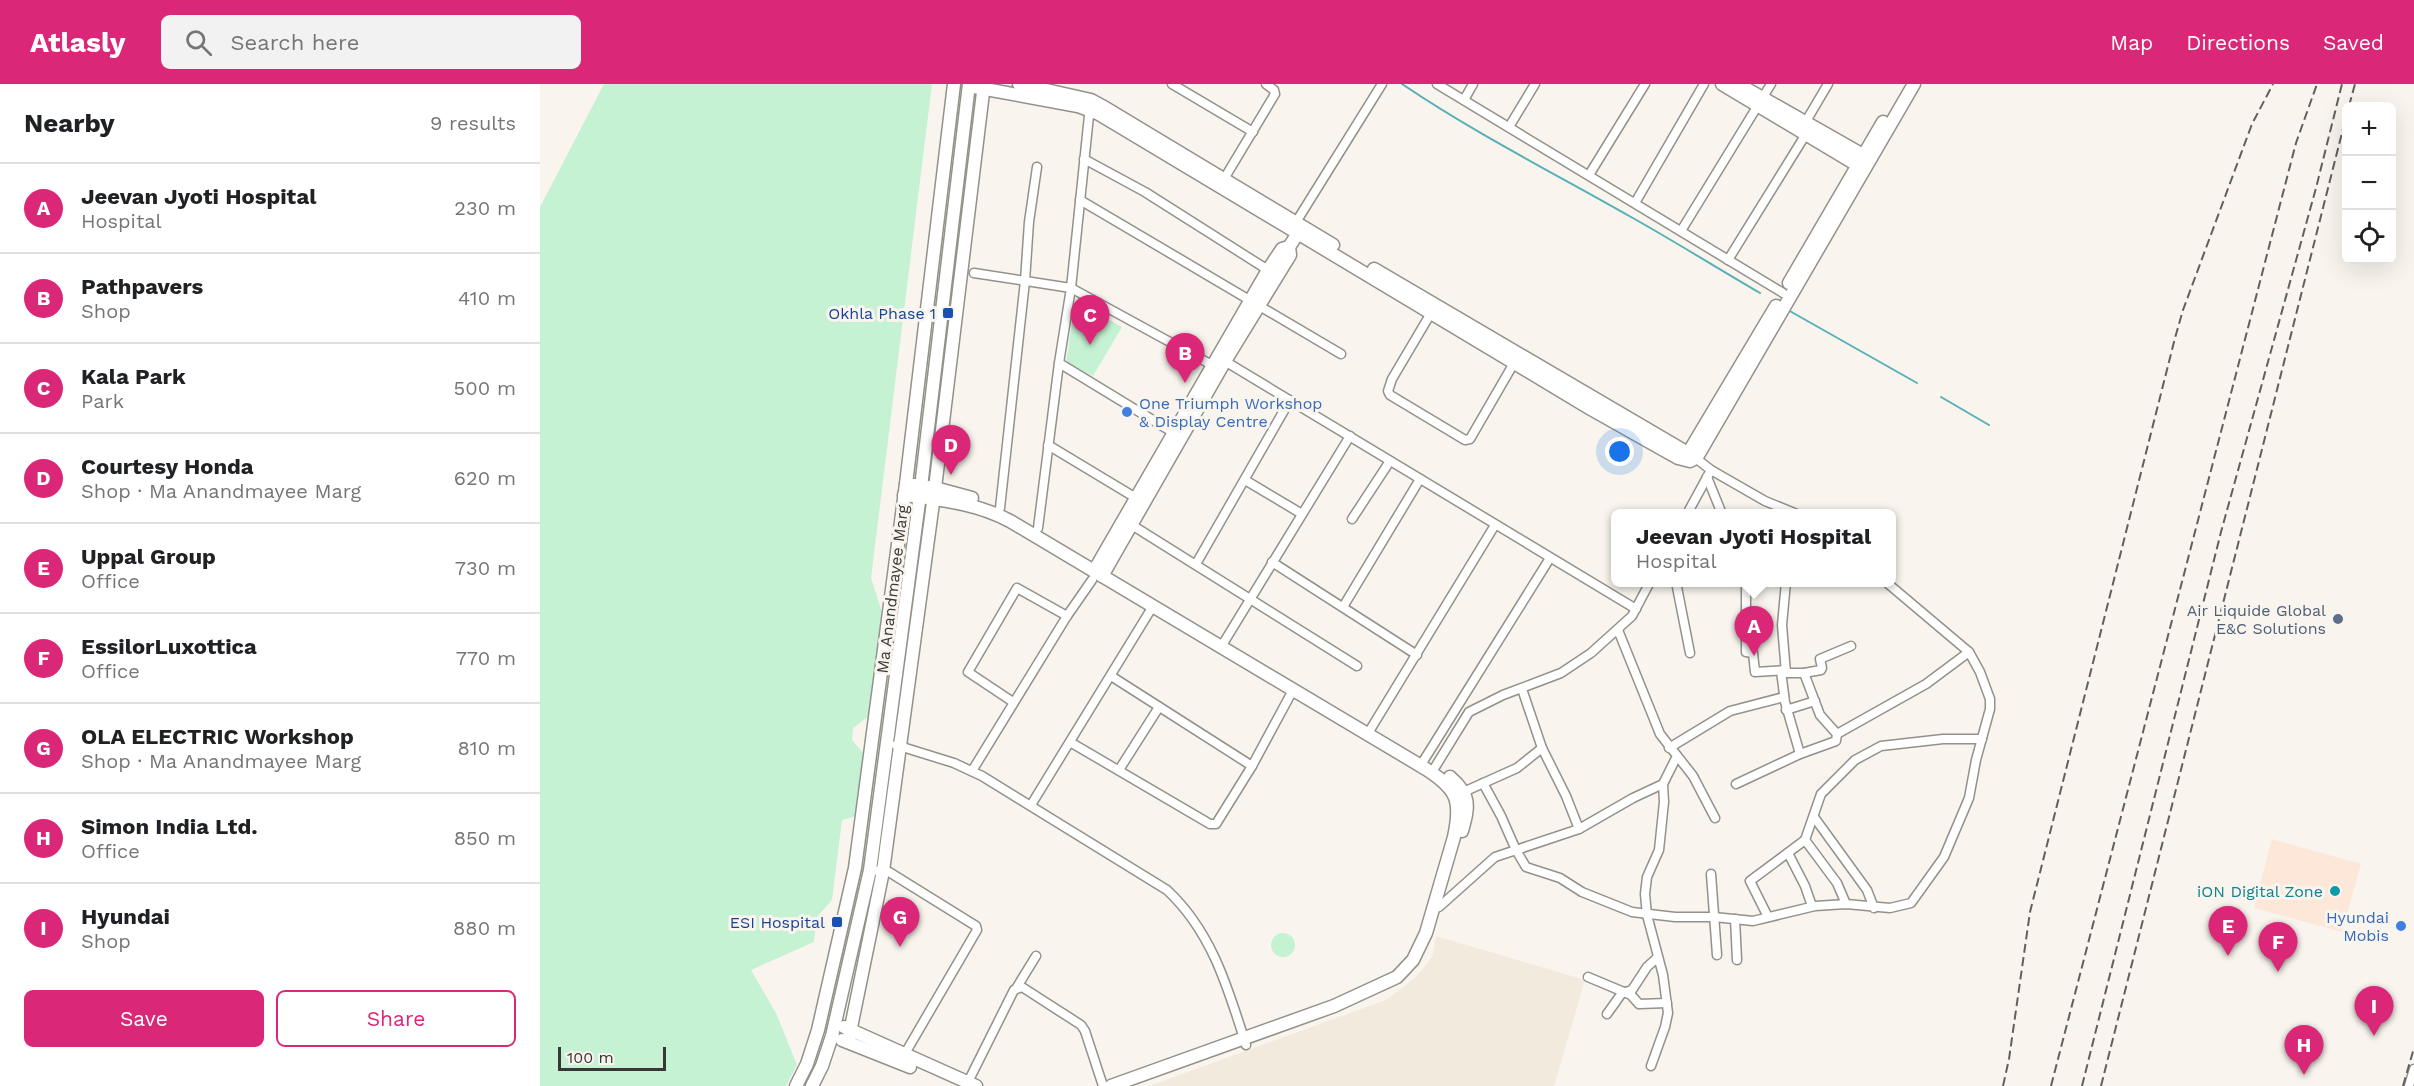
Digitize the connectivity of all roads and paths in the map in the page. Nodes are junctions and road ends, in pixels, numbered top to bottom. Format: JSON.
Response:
{"nodes":[{"id":1,"x":954,"y":84,"type":"edge"},
{"id":2,"x":1019,"y":84,"type":"edge"},
{"id":3,"x":1172,"y":84,"type":"edge"},
{"id":4,"x":1266,"y":84,"type":"edge"},
{"id":5,"x":1382,"y":84,"type":"edge"},
{"id":6,"x":1437,"y":84,"type":"edge"},
{"id":7,"x":1473,"y":84,"type":"edge"},
{"id":8,"x":1535,"y":84,"type":"edge"},
{"id":9,"x":1645,"y":84,"type":"edge"},
{"id":10,"x":1704,"y":84,"type":"edge"},
{"id":11,"x":1722,"y":84,"type":"edge"},
{"id":12,"x":1738,"y":84,"type":"edge"},
{"id":13,"x":1771,"y":84,"type":"edge"},
{"id":14,"x":1828,"y":84,"type":"edge"},
{"id":15,"x":1905,"y":84,"type":"edge"},
{"id":16,"x":1914,"y":84,"type":"edge"},
{"id":17,"x":969,"y":85,"type":"edge"},
{"id":18,"x":983,"y":86,"type":"edge"},
{"id":19,"x":1464,"y":100,"type":"junction"},
{"id":20,"x":1760,"y":102,"type":"junction"},
{"id":21,"x":1090,"y":105,"type":"junction"},
{"id":22,"x":1509,"y":127,"type":"junction"},
{"id":23,"x":1805,"y":129,"type":"junction"},
{"id":24,"x":1253,"y":132,"type":"junction"},
{"id":25,"x":1084,"y":159,"type":"junction"},
{"id":26,"x":1864,"y":162,"type":"junction"},
{"id":27,"x":1037,"y":167,"type":"dead end"},
{"id":28,"x":1589,"y":175,"type":"junction"},
{"id":29,"x":1224,"y":179,"type":"junction"},
{"id":30,"x":1080,"y":200,"type":"junction"},
{"id":31,"x":1635,"y":203,"type":"junction"},
{"id":32,"x":1297,"y":228,"type":"junction"},
{"id":33,"x":1681,"y":231,"type":"junction"},
{"id":34,"x":1289,"y":247,"type":"junction"},
{"id":35,"x":1728,"y":260,"type":"junction"},
{"id":36,"x":1268,"y":270,"type":"junction"},
{"id":37,"x":974,"y":273,"type":"dead end"},
{"id":38,"x":1025,"y":281,"type":"junction"},
{"id":39,"x":1071,"y":288,"type":"junction"},
{"id":40,"x":1783,"y":293,"type":"junction"},
{"id":41,"x":1254,"y":304,"type":"junction"},
{"id":42,"x":1431,"y":314,"type":"junction"},
{"id":43,"x":1341,"y":354,"type":"dead end"},
{"id":44,"x":1218,"y":361,"type":"junction"},
{"id":45,"x":1059,"y":363,"type":"junction"},
{"id":46,"x":1514,"y":363,"type":"junction"},
{"id":47,"x":1290,"y":400,"type":"junction"},
{"id":48,"x":1174,"y":433,"type":"junction"},
{"id":49,"x":1350,"y":436,"type":"junction"},
{"id":50,"x":1048,"y":445,"type":"junction"},
{"id":51,"x":1691,"y":455,"type":"junction"},
{"id":52,"x":1390,"y":461,"type":"junction"},
{"id":53,"x":1709,"y":473,"type":"junction"},
{"id":54,"x":1420,"y":479,"type":"junction"},
{"id":55,"x":1245,"y":480,"type":"junction"},
{"id":56,"x":905,"y":490,"type":"junction"},
{"id":57,"x":920,"y":492,"type":"junction"},
{"id":58,"x":935,"y":493,"type":"junction"},
{"id":59,"x":1136,"y":498,"type":"junction"},
{"id":60,"x":1000,"y":508,"type":"junction"},
{"id":61,"x":1690,"y":509,"type":"edge"},
{"id":62,"x":1721,"y":509,"type":"edge"},
{"id":63,"x":1786,"y":509,"type":"edge"},
{"id":64,"x":1302,"y":514,"type":"junction"},
{"id":65,"x":1352,"y":519,"type":"dead end"},
{"id":66,"x":1128,"y":522,"type":"junction"},
{"id":67,"x":1495,"y":525,"type":"junction"},
{"id":68,"x":1038,"y":528,"type":"junction"},
{"id":69,"x":1550,"y":558,"type":"junction"},
{"id":70,"x":1272,"y":562,"type":"junction"},
{"id":71,"x":1196,"y":564,"type":"junction"},
{"id":72,"x":1098,"y":572,"type":"junction"},
{"id":73,"x":1647,"y":587,"type":"edge"},
{"id":74,"x":1677,"y":587,"type":"edge"},
{"id":75,"x":1746,"y":587,"type":"edge"},
{"id":76,"x":1786,"y":587,"type":"edge"},
{"id":77,"x":1892,"y":587,"type":"edge"},
{"id":78,"x":1250,"y":598,"type":"junction"},
{"id":79,"x":1153,"y":606,"type":"junction"},
{"id":80,"x":1343,"y":607,"type":"junction"},
{"id":81,"x":1636,"y":609,"type":"junction"},
{"id":82,"x":1067,"y":616,"type":"junction"},
{"id":83,"x":1618,"y":630,"type":"junction"},
{"id":84,"x":1223,"y":644,"type":"junction"},
{"id":85,"x":1851,"y":646,"type":"dead end"},
{"id":86,"x":1969,"y":652,"type":"junction"},
{"id":87,"x":1690,"y":653,"type":"dead end"},
{"id":88,"x":1417,"y":655,"type":"junction"},
{"id":89,"x":1358,"y":666,"type":"dead end"},
{"id":90,"x":1783,"y":670,"type":"junction"},
{"id":91,"x":1804,"y":673,"type":"junction"},
{"id":92,"x":1111,"y":676,"type":"junction"},
{"id":93,"x":1522,"y":689,"type":"junction"},
{"id":94,"x":1293,"y":690,"type":"junction"},
{"id":95,"x":1784,"y":697,"type":"junction"},
{"id":96,"x":1815,"y":701,"type":"junction"},
{"id":97,"x":1013,"y":702,"type":"junction"},
{"id":98,"x":1159,"y":706,"type":"junction"},
{"id":99,"x":1786,"y":710,"type":"junction"},
{"id":100,"x":1368,"y":732,"type":"junction"},
{"id":101,"x":1837,"y":734,"type":"junction"},
{"id":102,"x":1982,"y":739,"type":"junction"},
{"id":103,"x":1070,"y":742,"type":"junction"},
{"id":104,"x":887,"y":743,"type":"junction"},
{"id":105,"x":900,"y":747,"type":"junction"},
{"id":106,"x":1542,"y":748,"type":"junction"},
{"id":107,"x":1669,"y":748,"type":"junction"},
{"id":108,"x":1800,"y":754,"type":"junction"},
{"id":109,"x":1677,"y":756,"type":"junction"},
{"id":110,"x":1424,"y":760,"type":"junction"},
{"id":111,"x":1252,"y":766,"type":"junction"},
{"id":112,"x":1119,"y":770,"type":"junction"},
{"id":113,"x":1434,"y":770,"type":"junction"},
{"id":114,"x":972,"y":771,"type":"junction"},
{"id":115,"x":1482,"y":783,"type":"junction"},
{"id":116,"x":1663,"y":784,"type":"junction"},
{"id":117,"x":1736,"y":784,"type":"dead end"},
{"id":118,"x":1460,"y":794,"type":"junction"},
{"id":119,"x":1031,"y":805,"type":"junction"},
{"id":120,"x":1814,"y":817,"type":"junction"},
{"id":121,"x":1715,"y":818,"type":"dead end"},
{"id":122,"x":1579,"y":830,"type":"junction"},
{"id":123,"x":1805,"y":840,"type":"junction"},
{"id":124,"x":1516,"y":850,"type":"junction"},
{"id":125,"x":1788,"y":854,"type":"junction"},
{"id":126,"x":870,"y":870,"type":"junction"},
{"id":127,"x":883,"y":871,"type":"junction"},
{"id":128,"x":1711,"y":874,"type":"dead end"},
{"id":129,"x":1846,"y":904,"type":"junction"},
{"id":130,"x":1812,"y":906,"type":"junction"},
{"id":131,"x":1439,"y":907,"type":"junction"},
{"id":132,"x":1874,"y":908,"type":"junction"},
{"id":133,"x":1647,"y":915,"type":"junction"},
{"id":134,"x":1714,"y":917,"type":"junction"},
{"id":135,"x":1767,"y":917,"type":"junction"},
{"id":136,"x":1735,"y":919,"type":"junction"},
{"id":137,"x":1717,"y":955,"type":"dead end"},
{"id":138,"x":1036,"y":956,"type":"dead end"},
{"id":139,"x":1418,"y":956,"type":"junction"},
{"id":140,"x":1658,"y":957,"type":"junction"},
{"id":141,"x":1737,"y":960,"type":"dead end"},
{"id":142,"x":1588,"y":977,"type":"dead end"},
{"id":143,"x":1017,"y":987,"type":"junction"},
{"id":144,"x":1624,"y":992,"type":"junction"},
{"id":145,"x":1667,"y":1003,"type":"junction"},
{"id":146,"x":1607,"y":1014,"type":"dead end"},
{"id":147,"x":821,"y":1016,"type":"junction"},
{"id":148,"x":835,"y":1023,"type":"junction"},
{"id":149,"x":818,"y":1030,"type":"junction"},
{"id":150,"x":832,"y":1036,"type":"junction"},
{"id":151,"x":849,"y":1036,"type":"junction"},
{"id":152,"x":1245,"y":1041,"type":"junction"},
{"id":153,"x":902,"y":1059,"type":"junction"},
{"id":154,"x":1651,"y":1066,"type":"dead end"},
{"id":155,"x":2414,"y":1069,"type":"edge"},
{"id":156,"x":966,"y":1085,"type":"edge"},
{"id":157,"x":796,"y":1086,"type":"edge"},
{"id":158,"x":812,"y":1086,"type":"edge"},
{"id":159,"x":1103,"y":1086,"type":"edge"},
{"id":160,"x":1111,"y":1086,"type":"edge"},
{"id":161,"x":1133,"y":1086,"type":"edge"},
{"id":162,"x":2409,"y":1086,"type":"edge"}],
"edges":[{"from":1,"to":56,"type":"street","name":"Ma Anandmayee Marg"},
{"from":2,"to":21,"type":"street"},
{"from":3,"to":24,"type":"street"},
{"from":4,"to":24,"type":"street"},
{"from":5,"to":32,"type":"street"},
{"from":6,"to":19,"type":"street"},
{"from":7,"to":19,"type":"street"},
{"from":8,"to":22,"type":"street"},
{"from":9,"to":28,"type":"street"},
{"from":10,"to":31,"type":"street"},
{"from":11,"to":20,"type":"street"},
{"from":12,"to":20,"type":"street"},
{"from":13,"to":20,"type":"street"},
{"from":14,"to":23,"type":"street"},
{"from":15,"to":26,"type":"street"},
{"from":16,"to":26,"type":"street"},
{"from":17,"to":18,"type":"street"},
{"from":17,"to":57,"type":"street","name":"Ma Anandmayee Marg"},
{"from":18,"to":21,"type":"street"},
{"from":18,"to":58,"type":"street"},
{"from":19,"to":22,"type":"street"},
{"from":20,"to":23,"type":"street"},
{"from":20,"to":33,"type":"street"},
{"from":21,"to":25,"type":"street"},
{"from":21,"to":29,"type":"street"},
{"from":21,"to":32,"type":"street"},
{"from":22,"to":28,"type":"street"},
{"from":23,"to":26,"type":"street"},
{"from":23,"to":35,"type":"street"},
{"from":24,"to":29,"type":"street"},
{"from":25,"to":30,"type":"street"},
{"from":25,"to":36,"type":"street"},
{"from":26,"to":40,"type":"street"},
{"from":26,"to":51,"type":"street"},
{"from":27,"to":38,"type":"street"},
{"from":28,"to":31,"type":"street"},
{"from":29,"to":32,"type":"street"},
{"from":30,"to":39,"type":"street"},
{"from":30,"to":41,"type":"street"},
{"from":31,"to":33,"type":"street"},
{"from":32,"to":34,"type":"street"},
{"from":32,"to":42,"type":"street"},
{"from":32,"to":51,"type":"street"},
{"from":33,"to":35,"type":"street"},
{"from":34,"to":36,"type":"street"},
{"from":34,"to":41,"type":"street"},
{"from":35,"to":40,"type":"street"},
{"from":36,"to":41,"type":"street"},
{"from":37,"to":38,"type":"street"},
{"from":38,"to":39,"type":"street"},
{"from":38,"to":60,"type":"street"},
{"from":39,"to":44,"type":"street"},
{"from":39,"to":45,"type":"street"},
{"from":40,"to":51,"type":"street"},
{"from":41,"to":43,"type":"street"},
{"from":41,"to":44,"type":"street"},
{"from":42,"to":46,"type":"street"},
{"from":42,"to":46,"type":"street"},
{"from":44,"to":47,"type":"street"},
{"from":44,"to":48,"type":"street"},
{"from":44,"to":66,"type":"street"},
{"from":45,"to":48,"type":"street"},
{"from":45,"to":50,"type":"street"},
{"from":46,"to":51,"type":"street"},
{"from":47,"to":49,"type":"street"},
{"from":47,"to":55,"type":"street"},
{"from":48,"to":59,"type":"street"},
{"from":49,"to":52,"type":"street"},
{"from":49,"to":64,"type":"street"},
{"from":50,"to":59,"type":"street"},
{"from":50,"to":68,"type":"street"},
{"from":51,"to":53,"type":"street"},
{"from":52,"to":54,"type":"street"},
{"from":52,"to":65,"type":"street"},
{"from":53,"to":61,"type":"street"},
{"from":53,"to":62,"type":"street"},
{"from":53,"to":63,"type":"street"},
{"from":54,"to":67,"type":"street"},
{"from":54,"to":80,"type":"street"},
{"from":55,"to":64,"type":"street"},
{"from":55,"to":71,"type":"street"},
{"from":56,"to":57,"type":"street"},
{"from":56,"to":147,"type":"street","name":"Ma Anandmayee Marg"},
{"from":57,"to":58,"type":"street"},
{"from":57,"to":104,"type":"street","name":"Ma Anandmayee Marg"},
{"from":58,"to":60,"type":"street"},
{"from":58,"to":72,"type":"street"},
{"from":58,"to":105,"type":"street"},
{"from":59,"to":66,"type":"street"},
{"from":60,"to":68,"type":"street"},
{"from":64,"to":70,"type":"street"},
{"from":66,"to":71,"type":"street"},
{"from":66,"to":72,"type":"street"},
{"from":67,"to":69,"type":"street"},
{"from":67,"to":88,"type":"street"},
{"from":68,"to":72,"type":"street"},
{"from":69,"to":81,"type":"street"},
{"from":69,"to":110,"type":"street"},
{"from":70,"to":78,"type":"street"},
{"from":70,"to":80,"type":"street"},
{"from":71,"to":78,"type":"street"},
{"from":72,"to":79,"type":"street"},
{"from":72,"to":82,"type":"street"},
{"from":72,"to":84,"type":"street"},
{"from":73,"to":81,"type":"street"},
{"from":74,"to":87,"type":"street"},
{"from":75,"to":90,"type":"street"},
{"from":76,"to":90,"type":"street"},
{"from":77,"to":86,"type":"street"},
{"from":78,"to":84,"type":"street"},
{"from":78,"to":89,"type":"street"},
{"from":79,"to":84,"type":"street"},
{"from":79,"to":92,"type":"street"},
{"from":80,"to":88,"type":"street"},
{"from":81,"to":83,"type":"street"},
{"from":82,"to":97,"type":"street"},
{"from":82,"to":97,"type":"street"},
{"from":83,"to":93,"type":"street"},
{"from":83,"to":107,"type":"street"},
{"from":84,"to":94,"type":"street"},
{"from":84,"to":100,"type":"street"},
{"from":85,"to":91,"type":"street"},
{"from":86,"to":101,"type":"street"},
{"from":86,"to":102,"type":"street"},
{"from":88,"to":100,"type":"street"},
{"from":90,"to":91,"type":"street"},
{"from":90,"to":95,"type":"street"},
{"from":91,"to":96,"type":"street"},
{"from":92,"to":98,"type":"street"},
{"from":92,"to":103,"type":"street"},
{"from":93,"to":106,"type":"street"},
{"from":93,"to":113,"type":"street"},
{"from":94,"to":100,"type":"street"},
{"from":94,"to":111,"type":"street"},
{"from":95,"to":99,"type":"street"},
{"from":95,"to":107,"type":"street"},
{"from":96,"to":99,"type":"street"},
{"from":96,"to":101,"type":"street"},
{"from":97,"to":114,"type":"street"},
{"from":98,"to":111,"type":"street"},
{"from":98,"to":112,"type":"street"},
{"from":99,"to":108,"type":"street"},
{"from":100,"to":110,"type":"street"},
{"from":100,"to":113,"type":"street"},
{"from":101,"to":108,"type":"street"},
{"from":102,"to":120,"type":"street"},
{"from":102,"to":132,"type":"street"},
{"from":103,"to":112,"type":"street"},
{"from":103,"to":119,"type":"street"},
{"from":104,"to":105,"type":"street"},
{"from":104,"to":126,"type":"street","name":"Ma Anandmayee Marg"},
{"from":105,"to":114,"type":"street"},
{"from":105,"to":127,"type":"street"},
{"from":106,"to":115,"type":"street"},
{"from":106,"to":122,"type":"street"},
{"from":107,"to":109,"type":"street"},
{"from":108,"to":117,"type":"street"},
{"from":109,"to":116,"type":"street"},
{"from":109,"to":121,"type":"street"},
{"from":110,"to":113,"type":"street"},
{"from":111,"to":112,"type":"street"},
{"from":113,"to":118,"type":"street"},
{"from":114,"to":119,"type":"street"},
{"from":115,"to":118,"type":"street"},
{"from":115,"to":124,"type":"street"},
{"from":116,"to":122,"type":"street"},
{"from":116,"to":133,"type":"street"},
{"from":118,"to":131,"type":"street"},
{"from":118,"to":139,"type":"street"},
{"from":119,"to":152,"type":"street"},
{"from":120,"to":123,"type":"street"},
{"from":120,"to":132,"type":"street"},
{"from":122,"to":124,"type":"street"},
{"from":123,"to":125,"type":"street"},
{"from":123,"to":129,"type":"street"},
{"from":124,"to":131,"type":"street"},
{"from":124,"to":133,"type":"street"},
{"from":125,"to":130,"type":"street"},
{"from":125,"to":135,"type":"street"},
{"from":126,"to":127,"type":"street"},
{"from":126,"to":148,"type":"street","name":"Ma Anandmayee Marg"},
{"from":127,"to":151,"type":"street"},
{"from":127,"to":153,"type":"street"},
{"from":128,"to":134,"type":"street"},
{"from":129,"to":130,"type":"street"},
{"from":129,"to":132,"type":"street"},
{"from":130,"to":135,"type":"street"},
{"from":131,"to":139,"type":"street"},
{"from":133,"to":134,"type":"street"},
{"from":133,"to":140,"type":"street"},
{"from":134,"to":136,"type":"street"},
{"from":134,"to":137,"type":"street"},
{"from":135,"to":136,"type":"street"},
{"from":136,"to":141,"type":"street"},
{"from":138,"to":143,"type":"street"},
{"from":139,"to":152,"type":"street"},
{"from":140,"to":144,"type":"street"},
{"from":140,"to":145,"type":"street"},
{"from":142,"to":144,"type":"street"},
{"from":143,"to":156,"type":"street"},
{"from":143,"to":159,"type":"street"},
{"from":144,"to":145,"type":"street"},
{"from":144,"to":146,"type":"street"},
{"from":145,"to":154,"type":"street"},
{"from":147,"to":148,"type":"street"},
{"from":147,"to":149,"type":"street","name":"Ma Anandmayee Marg"},
{"from":148,"to":150,"type":"street","name":"Ma Anandmayee Marg"},
{"from":148,"to":151,"type":"street"},
{"from":149,"to":150,"type":"street"},
{"from":149,"to":157,"type":"street","name":"Ma Anandmayee Marg"},
{"from":150,"to":151,"type":"street"},
{"from":150,"to":158,"type":"street","name":"Ma Anandmayee Marg"},
{"from":151,"to":153,"type":"street"},
{"from":152,"to":160,"type":"street"},
{"from":152,"to":161,"type":"street"},
{"from":153,"to":156,"type":"street"},
{"from":155,"to":162,"type":"street"}]}
